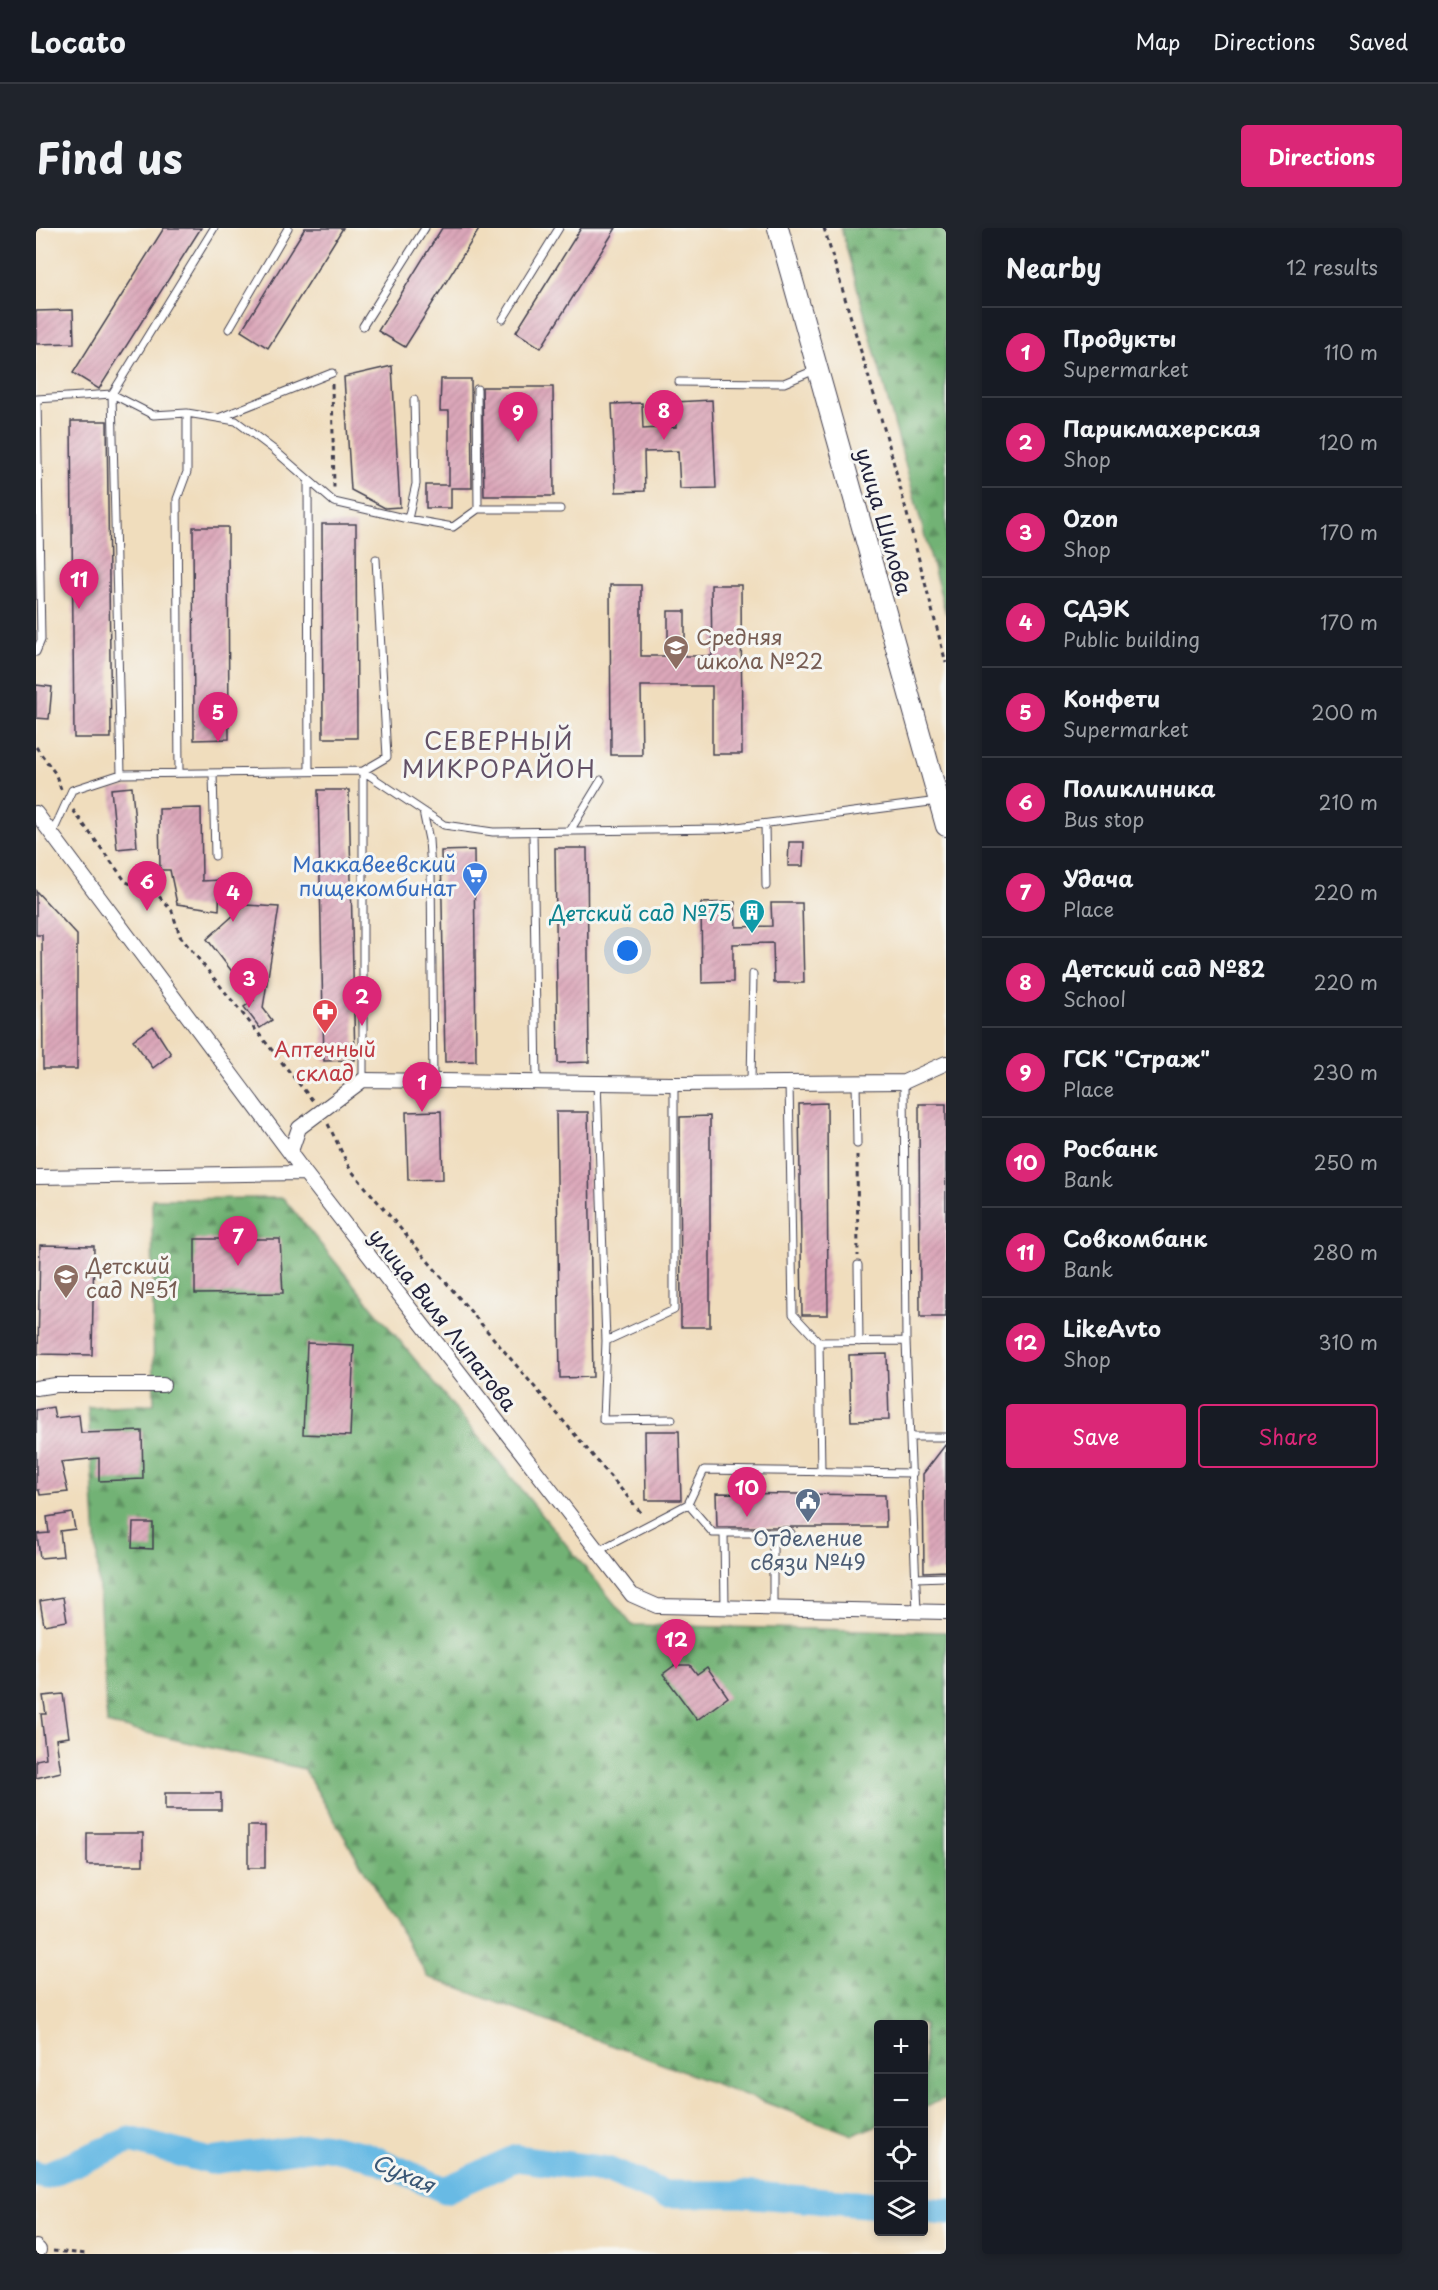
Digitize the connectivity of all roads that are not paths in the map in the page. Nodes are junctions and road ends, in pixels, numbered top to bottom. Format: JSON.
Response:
{"nodes":[{"id":1,"x":214,"y":228,"type":"edge"},
{"id":2,"x":288,"y":228,"type":"edge"},
{"id":3,"x":425,"y":228,"type":"edge"},
{"id":4,"x":559,"y":228,"type":"edge"},
{"id":5,"x":778,"y":228,"type":"edge"},
{"id":6,"x":503,"y":319,"type":"dead end"},
{"id":7,"x":363,"y":326,"type":"dead end"},
{"id":8,"x":229,"y":329,"type":"dead end"},
{"id":9,"x":818,"y":369,"type":"junction"},
{"id":10,"x":332,"y":373,"type":"road end"},
{"id":11,"x":679,"y":382,"type":"dead end"},
{"id":12,"x":477,"y":389,"type":"dead end"},
{"id":13,"x":112,"y":394,"type":"junction"},
{"id":14,"x":414,"y":400,"type":"dead end"},
{"id":15,"x":187,"y":412,"type":"junction"},
{"id":16,"x":219,"y":418,"type":"junction"},
{"id":17,"x":308,"y":480,"type":"junction"},
{"id":18,"x":478,"y":509,"type":"junction"},
{"id":19,"x":560,"y":509,"type":"dead end"},
{"id":20,"x":408,"y":519,"type":"junction"},
{"id":21,"x":376,"y":559,"type":"dead end"},
{"id":22,"x":36,"y":652,"type":"edge"},
{"id":23,"x":309,"y":771,"type":"junction"},
{"id":24,"x":363,"y":771,"type":"junction"},
{"id":25,"x":179,"y":773,"type":"junction"},
{"id":26,"x":213,"y":773,"type":"junction"},
{"id":27,"x":121,"y":774,"type":"junction"},
{"id":28,"x":601,"y":780,"type":"dead end"},
{"id":29,"x":939,"y":801,"type":"junction"},
{"id":30,"x":423,"y":811,"type":"junction"},
{"id":31,"x":36,"y":813,"type":"edge"},
{"id":32,"x":765,"y":824,"type":"junction"},
{"id":33,"x":946,"y":826,"type":"edge"},
{"id":34,"x":570,"y":831,"type":"junction"},
{"id":35,"x":533,"y":832,"type":"junction"},
{"id":36,"x":52,"y":834,"type":"junction"},
{"id":37,"x":215,"y":856,"type":"dead end"},
{"id":38,"x":766,"y":886,"type":"dead end"},
{"id":39,"x":753,"y":974,"type":"dead end"},
{"id":40,"x":946,"y":1063,"type":"edge"},
{"id":41,"x":363,"y":1080,"type":"junction"},
{"id":42,"x":433,"y":1080,"type":"junction"},
{"id":43,"x":537,"y":1081,"type":"junction"},
{"id":44,"x":597,"y":1082,"type":"junction"},
{"id":45,"x":751,"y":1082,"type":"junction"},
{"id":46,"x":789,"y":1082,"type":"junction"},
{"id":47,"x":856,"y":1082,"type":"junction"},
{"id":48,"x":904,"y":1082,"type":"junction"},
{"id":49,"x":674,"y":1084,"type":"junction"},
{"id":50,"x":857,"y":1144,"type":"road end"},
{"id":51,"x":291,"y":1151,"type":"junction"},
{"id":52,"x":305,"y":1173,"type":"junction"},
{"id":53,"x":36,"y":1177,"type":"edge"},
{"id":54,"x":858,"y":1265,"type":"road end"},
{"id":55,"x":606,"y":1341,"type":"junction"},
{"id":56,"x":906,"y":1341,"type":"junction"},
{"id":57,"x":819,"y":1342,"type":"junction"},
{"id":58,"x":858,"y":1342,"type":"junction"},
{"id":59,"x":163,"y":1384,"type":"dead end"},
{"id":60,"x":36,"y":1388,"type":"edge"},
{"id":61,"x":672,"y":1419,"type":"dead end"},
{"id":62,"x":911,"y":1437,"type":"junction"},
{"id":63,"x":946,"y":1437,"type":"edge"},
{"id":64,"x":821,"y":1472,"type":"junction"},
{"id":65,"x":913,"y":1473,"type":"junction"},
{"id":66,"x":688,"y":1504,"type":"junction"},
{"id":67,"x":724,"y":1533,"type":"junction"},
{"id":68,"x":773,"y":1533,"type":"junction"},
{"id":69,"x":791,"y":1533,"type":"dead end"},
{"id":70,"x":598,"y":1551,"type":"junction"},
{"id":71,"x":916,"y":1578,"type":"junction"},
{"id":72,"x":946,"y":1578,"type":"edge"},
{"id":73,"x":725,"y":1608,"type":"junction"},
{"id":74,"x":773,"y":1609,"type":"junction"},
{"id":75,"x":917,"y":1611,"type":"junction"},
{"id":76,"x":946,"y":1612,"type":"edge"}],
"edges":[{"from":1,"to":13,"type":"lane"},
{"from":2,"to":8,"type":"lane"},
{"from":3,"to":7,"type":"lane"},
{"from":4,"to":6,"type":"lane"},
{"from":5,"to":9,"type":"main road","name":"улица Шилова"},
{"from":9,"to":11,"type":"lane"},
{"from":9,"to":29,"type":"main road","name":"улица Шилова"},
{"from":10,"to":16,"type":"lane"},
{"from":12,"to":18,"type":"lane"},
{"from":13,"to":15,"type":"lane"},
{"from":13,"to":22,"type":"lane"},
{"from":13,"to":27,"type":"lane"},
{"from":14,"to":20,"type":"lane"},
{"from":15,"to":16,"type":"lane"},
{"from":15,"to":25,"type":"lane"},
{"from":16,"to":17,"type":"lane"},
{"from":17,"to":20,"type":"lane"},
{"from":17,"to":23,"type":"lane"},
{"from":18,"to":19,"type":"lane"},
{"from":18,"to":20,"type":"lane"},
{"from":21,"to":24,"type":"lane"},
{"from":23,"to":24,"type":"lane"},
{"from":23,"to":26,"type":"lane"},
{"from":24,"to":30,"type":"lane"},
{"from":24,"to":41,"type":"lane"},
{"from":25,"to":26,"type":"lane"},
{"from":25,"to":27,"type":"lane"},
{"from":26,"to":37,"type":"lane"},
{"from":27,"to":36,"type":"lane"},
{"from":28,"to":34,"type":"lane"},
{"from":29,"to":32,"type":"lane"},
{"from":29,"to":33,"type":"main road","name":"улица Шилова"},
{"from":30,"to":35,"type":"lane"},
{"from":30,"to":42,"type":"lane"},
{"from":31,"to":36,"type":"street","name":"улица Виля Липатова"},
{"from":32,"to":34,"type":"lane"},
{"from":32,"to":38,"type":"lane"},
{"from":34,"to":35,"type":"lane"},
{"from":35,"to":43,"type":"lane"},
{"from":36,"to":51,"type":"street","name":"улица Виля Липатова"},
{"from":39,"to":45,"type":"lane"},
{"from":40,"to":48,"type":"street"},
{"from":41,"to":42,"type":"street"},
{"from":41,"to":51,"type":"street"},
{"from":42,"to":43,"type":"street"},
{"from":43,"to":44,"type":"street"},
{"from":44,"to":49,"type":"street"},
{"from":44,"to":55,"type":"lane"},
{"from":45,"to":46,"type":"street"},
{"from":45,"to":49,"type":"street"},
{"from":46,"to":47,"type":"street"},
{"from":46,"to":57,"type":"lane"},
{"from":47,"to":48,"type":"street"},
{"from":47,"to":50,"type":"lane"},
{"from":48,"to":56,"type":"lane"},
{"from":49,"to":55,"type":"lane"},
{"from":51,"to":52,"type":"street","name":"улица Виля Липатова"},
{"from":52,"to":53,"type":"street"},
{"from":52,"to":70,"type":"street","name":"улица Виля Липатова"},
{"from":54,"to":58,"type":"lane"},
{"from":55,"to":61,"type":"lane"},
{"from":56,"to":58,"type":"lane"},
{"from":56,"to":62,"type":"lane"},
{"from":57,"to":58,"type":"lane"},
{"from":57,"to":64,"type":"lane"},
{"from":59,"to":60,"type":"street"},
{"from":62,"to":63,"type":"lane"},
{"from":62,"to":65,"type":"lane"},
{"from":64,"to":65,"type":"lane"},
{"from":64,"to":66,"type":"lane"},
{"from":65,"to":71,"type":"lane"},
{"from":66,"to":67,"type":"lane"},
{"from":66,"to":70,"type":"lane"},
{"from":67,"to":68,"type":"lane"},
{"from":67,"to":73,"type":"lane"},
{"from":68,"to":69,"type":"lane"},
{"from":68,"to":74,"type":"lane"},
{"from":70,"to":73,"type":"street","name":"улица Виля Липатова"},
{"from":71,"to":72,"type":"lane"},
{"from":71,"to":75,"type":"lane"},
{"from":73,"to":74,"type":"street","name":"улица Виля Липатова"},
{"from":74,"to":75,"type":"street","name":"улица Виля Липатова"},
{"from":75,"to":76,"type":"street","name":"улица Виля Липатова"}]}
